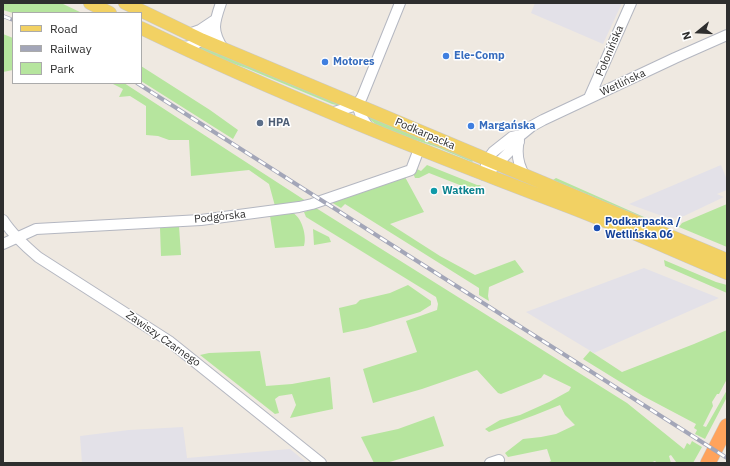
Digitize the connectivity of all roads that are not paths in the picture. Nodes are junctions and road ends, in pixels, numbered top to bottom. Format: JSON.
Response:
{"nodes":[{"id":1,"x":90,"y":3,"type":"edge"},
{"id":2,"x":125,"y":3,"type":"edge"},
{"id":3,"x":222,"y":3,"type":"edge"},
{"id":4,"x":400,"y":3,"type":"edge"},
{"id":5,"x":631,"y":3,"type":"edge"},
{"id":6,"x":108,"y":12,"type":"edge"},
{"id":7,"x":215,"y":22,"type":"junction"},
{"id":8,"x":142,"y":28,"type":"edge"},
{"id":9,"x":188,"y":34,"type":"junction"},
{"id":10,"x":727,"y":35,"type":"edge"},
{"id":11,"x":202,"y":40,"type":"junction"},
{"id":12,"x":182,"y":47,"type":"junction"},
{"id":13,"x":224,"y":50,"type":"junction"},
{"id":14,"x":589,"y":98,"type":"junction"},
{"id":15,"x":357,"y":105,"type":"junction"},
{"id":16,"x":331,"y":113,"type":"junction"},
{"id":17,"x":369,"y":128,"type":"junction"},
{"id":18,"x":520,"y":139,"type":"junction"},
{"id":19,"x":419,"y":149,"type":"junction"},
{"id":20,"x":492,"y":162,"type":"junction"},
{"id":21,"x":484,"y":175,"type":"junction"},
{"id":22,"x":525,"y":176,"type":"junction"},
{"id":23,"x":3,"y":220,"type":"edge"},
{"id":24,"x":18,"y":238,"type":"junction"},
{"id":25,"x":3,"y":244,"type":"edge"},
{"id":26,"x":727,"y":260,"type":"edge"},
{"id":27,"x":727,"y":273,"type":"edge"},
{"id":28,"x":727,"y":426,"type":"edge"},
{"id":29,"x":727,"y":446,"type":"edge"},
{"id":30,"x":321,"y":463,"type":"edge"},
{"id":31,"x":708,"y":463,"type":"edge"},
{"id":32,"x":718,"y":463,"type":"edge"}],
"edges":[{"from":1,"to":6,"type":"main road"},
{"from":2,"to":9,"type":"main road","name":"Podkarpacka"},
{"from":3,"to":7,"type":"street"},
{"from":4,"to":15,"type":"street"},
{"from":5,"to":14,"type":"street","name":"Połonińska"},
{"from":7,"to":9,"type":"street"},
{"from":7,"to":11,"type":"street"},
{"from":7,"to":13,"type":"street"},
{"from":8,"to":12,"type":"main road","name":"Podkarpacka"},
{"from":9,"to":11,"type":"main road","name":"Podkarpacka"},
{"from":10,"to":14,"type":"street","name":"Wetlińska"},
{"from":11,"to":12,"type":"street"},
{"from":11,"to":13,"type":"main road","name":"Podkarpacka"},
{"from":12,"to":16,"type":"main road","name":"Podkarpacka"},
{"from":13,"to":15,"type":"main road","name":"Podkarpacka"},
{"from":14,"to":18,"type":"street","name":"Wetlińska"},
{"from":15,"to":16,"type":"street"},
{"from":15,"to":17,"type":"street"},
{"from":15,"to":20,"type":"main road","name":"Podkarpacka"},
{"from":16,"to":17,"type":"main road","name":"Podkarpacka"},
{"from":17,"to":19,"type":"main road","name":"Podkarpacka"},
{"from":18,"to":20,"type":"street","name":"Wetlińska"},
{"from":18,"to":22,"type":"street"},
{"from":19,"to":21,"type":"main road","name":"Podkarpacka"},
{"from":19,"to":24,"type":"street","name":"Podgórska"},
{"from":20,"to":21,"type":"street","name":"Wetlińska"},
{"from":20,"to":22,"type":"main road","name":"Podkarpacka"},
{"from":21,"to":27,"type":"main road","name":"Podkarpacka"},
{"from":22,"to":26,"type":"main road","name":"Podkarpacka"},
{"from":23,"to":24,"type":"street","name":"Zawiszy Czarnego"},
{"from":24,"to":25,"type":"street","name":"Podgórska"},
{"from":24,"to":30,"type":"street","name":"Zawiszy Czarnego"},
{"from":28,"to":31,"type":"highway"},
{"from":29,"to":32,"type":"highway"}]}
